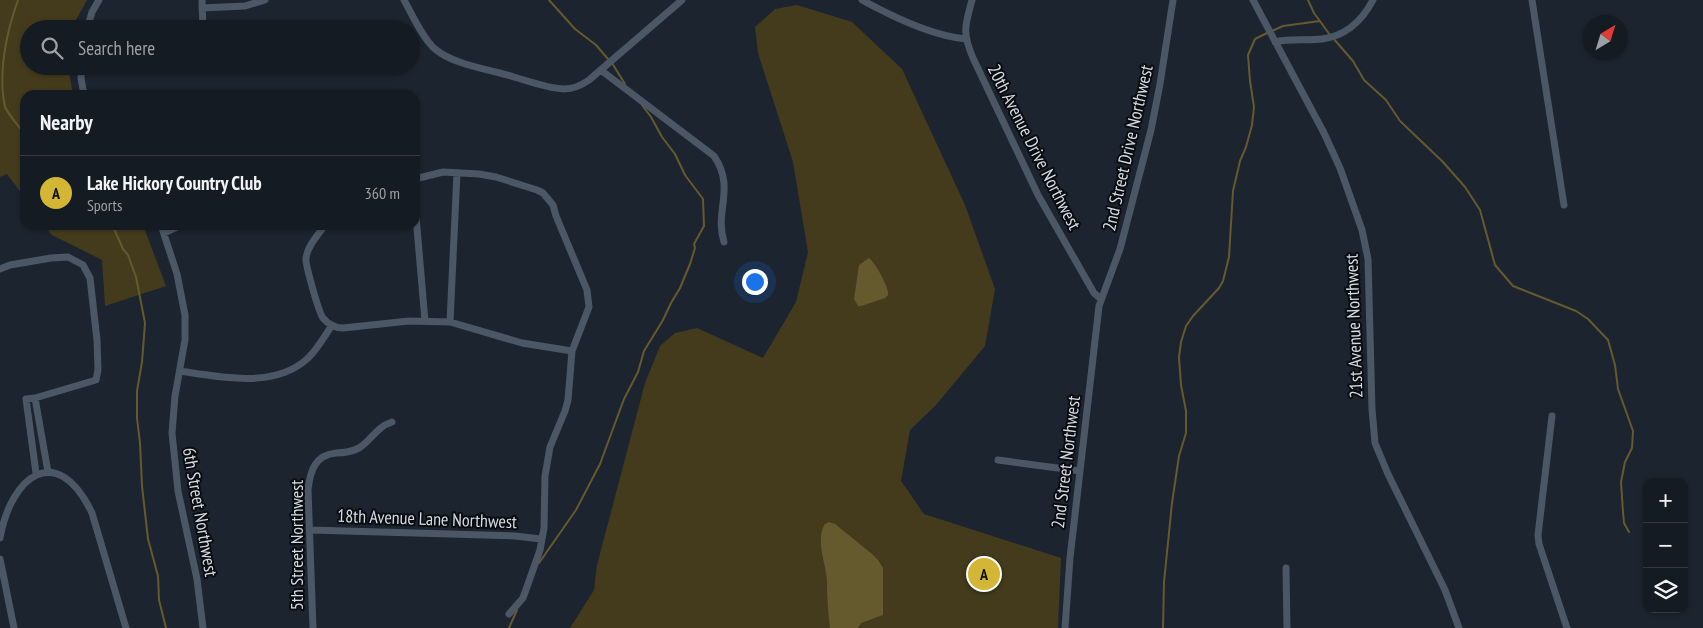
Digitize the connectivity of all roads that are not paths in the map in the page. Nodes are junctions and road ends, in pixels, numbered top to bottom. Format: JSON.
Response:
{"nodes":[{"id":1,"x":99,"y":0,"type":"edge"},
{"id":2,"x":265,"y":0,"type":"edge"},
{"id":3,"x":404,"y":0,"type":"edge"},
{"id":4,"x":682,"y":0,"type":"edge"},
{"id":5,"x":862,"y":0,"type":"edge"},
{"id":6,"x":972,"y":0,"type":"edge"},
{"id":7,"x":1173,"y":0,"type":"edge"},
{"id":8,"x":1253,"y":0,"type":"edge"},
{"id":9,"x":1373,"y":0,"type":"edge"},
{"id":10,"x":1532,"y":0,"type":"edge"},
{"id":11,"x":202,"y":4,"type":"edge"},
{"id":12,"x":89,"y":20,"type":"edge"},
{"id":13,"x":203,"y":20,"type":"edge"},
{"id":14,"x":416,"y":20,"type":"edge"},
{"id":15,"x":420,"y":26,"type":"edge"},
{"id":16,"x":966,"y":39,"type":"junction"},
{"id":17,"x":1275,"y":42,"type":"junction"},
{"id":18,"x":602,"y":70,"type":"junction"},
{"id":19,"x":81,"y":75,"type":"edge"},
{"id":20,"x":83,"y":90,"type":"edge"},
{"id":21,"x":457,"y":173,"type":"junction"},
{"id":22,"x":420,"y":178,"type":"edge"},
{"id":23,"x":1564,"y":205,"type":"dead end"},
{"id":24,"x":163,"y":230,"type":"edge"},
{"id":25,"x":170,"y":230,"type":"edge"},
{"id":26,"x":322,"y":230,"type":"edge"},
{"id":27,"x":417,"y":230,"type":"edge"},
{"id":28,"x":164,"y":233,"type":"junction"},
{"id":29,"x":724,"y":242,"type":"dead end"},
{"id":30,"x":0,"y":269,"type":"edge"},
{"id":31,"x":1101,"y":300,"type":"junction"},
{"id":32,"x":425,"y":322,"type":"junction"},
{"id":33,"x":450,"y":322,"type":"junction"},
{"id":34,"x":332,"y":325,"type":"junction"},
{"id":35,"x":572,"y":351,"type":"junction"},
{"id":36,"x":180,"y":371,"type":"junction"},
{"id":37,"x":35,"y":398,"type":"junction"},
{"id":38,"x":1552,"y":416,"type":"dead end"},
{"id":39,"x":392,"y":422,"type":"dead end"},
{"id":40,"x":998,"y":460,"type":"dead end"},
{"id":41,"x":48,"y":472,"type":"junction"},
{"id":42,"x":1080,"y":472,"type":"junction"},
{"id":43,"x":36,"y":474,"type":"junction"},
{"id":44,"x":311,"y":530,"type":"junction"},
{"id":45,"x":0,"y":538,"type":"edge"},
{"id":46,"x":541,"y":539,"type":"junction"},
{"id":47,"x":0,"y":559,"type":"edge"},
{"id":48,"x":1286,"y":568,"type":"dead end"},
{"id":49,"x":2,"y":586,"type":"edge"},
{"id":50,"x":509,"y":614,"type":"dead end"},
{"id":51,"x":14,"y":628,"type":"edge"},
{"id":52,"x":126,"y":628,"type":"edge"},
{"id":53,"x":203,"y":628,"type":"edge"},
{"id":54,"x":312,"y":628,"type":"edge"},
{"id":55,"x":1065,"y":628,"type":"edge"},
{"id":56,"x":1287,"y":628,"type":"edge"},
{"id":57,"x":1459,"y":628,"type":"edge"},
{"id":58,"x":1567,"y":628,"type":"edge"}],
"edges":[{"from":1,"to":12,"type":"street"},
{"from":2,"to":11,"type":"street"},
{"from":3,"to":14,"type":"street"},
{"from":4,"to":18,"type":"street"},
{"from":5,"to":16,"type":"street"},
{"from":6,"to":16,"type":"street","name":"20th Avenue Drive Northwest"},
{"from":7,"to":31,"type":"street","name":"2nd Street Drive Northwest"},
{"from":8,"to":17,"type":"street","name":"21st Avenue Northwest"},
{"from":9,"to":17,"type":"street"},
{"from":10,"to":23,"type":"street"},
{"from":11,"to":13,"type":"street"},
{"from":15,"to":18,"type":"street"},
{"from":16,"to":31,"type":"street","name":"20th Avenue Drive Northwest"},
{"from":17,"to":57,"type":"street","name":"21st Avenue Northwest"},
{"from":18,"to":29,"type":"street"},
{"from":19,"to":20,"type":"street"},
{"from":21,"to":22,"type":"street"},
{"from":21,"to":33,"type":"street"},
{"from":21,"to":35,"type":"street"},
{"from":24,"to":28,"type":"street","name":"6th Street Northwest"},
{"from":25,"to":28,"type":"street"},
{"from":26,"to":34,"type":"street"},
{"from":27,"to":32,"type":"street"},
{"from":28,"to":36,"type":"street","name":"6th Street Northwest"},
{"from":30,"to":37,"type":"street"},
{"from":31,"to":42,"type":"street","name":"2nd Street Northwest"},
{"from":32,"to":33,"type":"street"},
{"from":32,"to":34,"type":"street"},
{"from":33,"to":35,"type":"street"},
{"from":34,"to":36,"type":"street"},
{"from":35,"to":46,"type":"street"},
{"from":36,"to":53,"type":"street","name":"6th Street Northwest"},
{"from":37,"to":41,"type":"street"},
{"from":37,"to":43,"type":"street"},
{"from":38,"to":58,"type":"street"},
{"from":39,"to":44,"type":"street","name":"5th Street Northwest"},
{"from":40,"to":42,"type":"street"},
{"from":41,"to":43,"type":"street"},
{"from":41,"to":52,"type":"street"},
{"from":42,"to":55,"type":"street","name":"2nd Street Northwest"},
{"from":43,"to":45,"type":"street"},
{"from":44,"to":46,"type":"street","name":"18th Avenue Lane Northwest"},
{"from":44,"to":54,"type":"street","name":"5th Street Northwest"},
{"from":46,"to":50,"type":"street"},
{"from":47,"to":49,"type":"street"},
{"from":48,"to":56,"type":"street"},
{"from":49,"to":51,"type":"street"}]}
